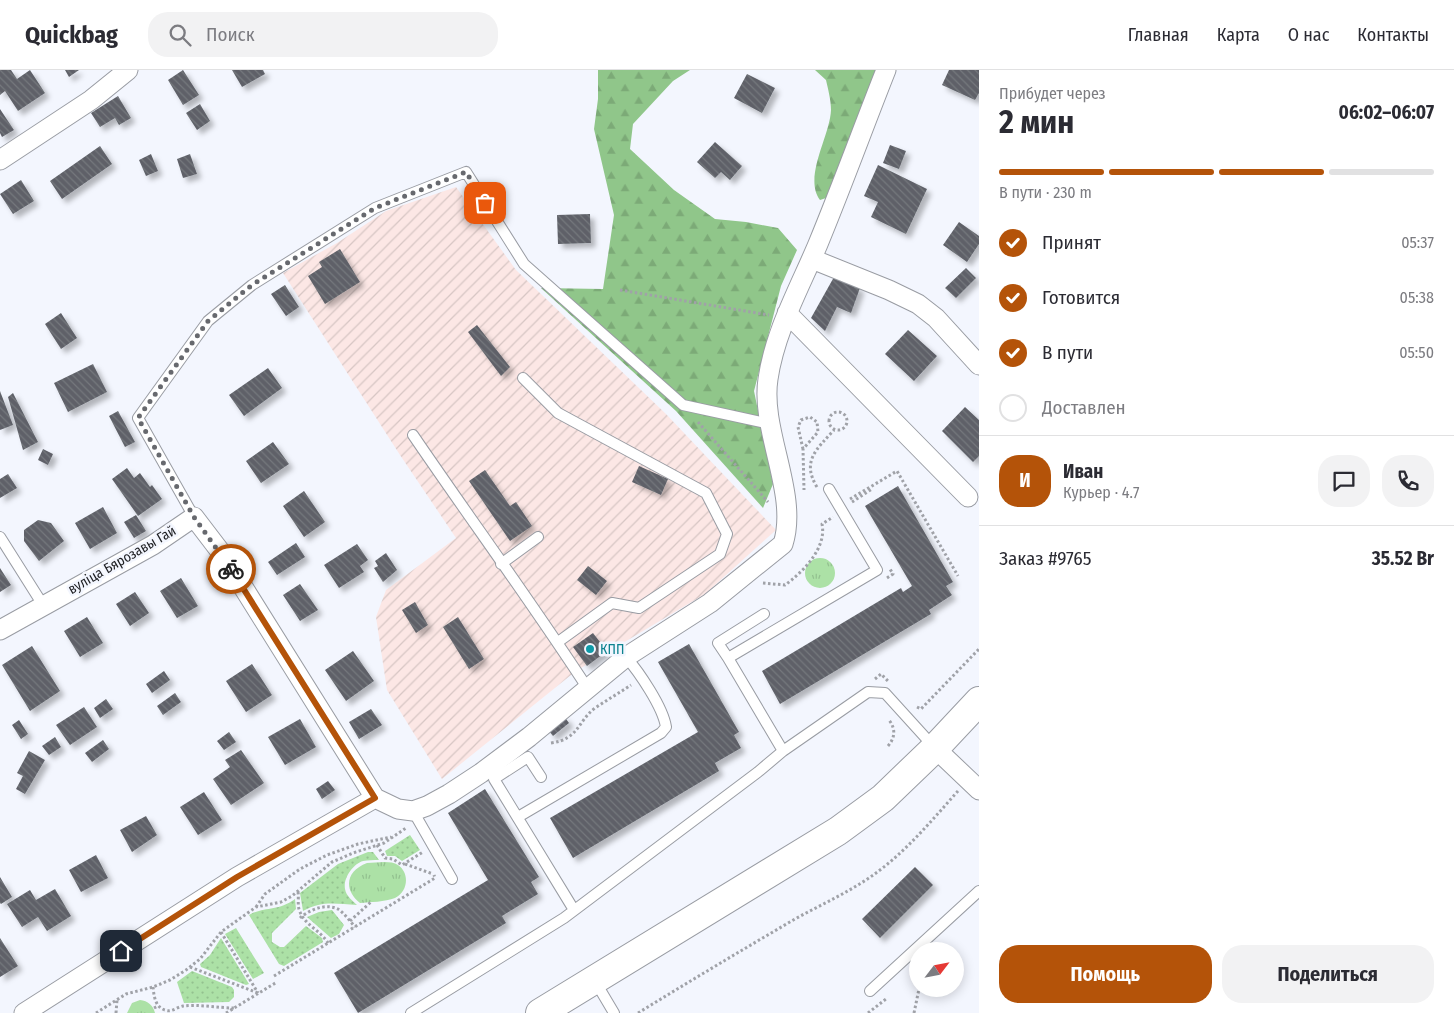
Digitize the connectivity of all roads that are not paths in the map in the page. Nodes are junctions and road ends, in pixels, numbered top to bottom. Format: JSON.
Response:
{"nodes":[{"id":1,"x":128,"y":70,"type":"edge"},
{"id":2,"x":886,"y":70,"type":"edge"},
{"id":3,"x":0,"y":160,"type":"edge"},
{"id":4,"x":812,"y":259,"type":"junction"},
{"id":5,"x":787,"y":313,"type":"junction"},
{"id":6,"x":979,"y":365,"type":"edge"},
{"id":7,"x":524,"y":378,"type":"dead end"},
{"id":8,"x":770,"y":424,"type":"junction"},
{"id":9,"x":413,"y":435,"type":"dead end"},
{"id":10,"x":829,"y":489,"type":"dead end"},
{"id":11,"x":968,"y":497,"type":"dead end"},
{"id":12,"x":194,"y":517,"type":"junction"},
{"id":13,"x":0,"y":537,"type":"edge"},
{"id":14,"x":538,"y":537,"type":"dead end"},
{"id":15,"x":501,"y":564,"type":"junction"},
{"id":16,"x":43,"y":605,"type":"junction"},
{"id":17,"x":764,"y":614,"type":"dead end"},
{"id":18,"x":0,"y":630,"type":"edge"},
{"id":19,"x":558,"y":642,"type":"junction"},
{"id":20,"x":626,"y":657,"type":"junction"},
{"id":21,"x":728,"y":658,"type":"junction"},
{"id":22,"x":588,"y":689,"type":"junction"},
{"id":23,"x":979,"y":701,"type":"edge"},
{"id":24,"x":935,"y":748,"type":"junction"},
{"id":25,"x":783,"y":751,"type":"junction"},
{"id":26,"x":541,"y":777,"type":"dead end"},
{"id":27,"x":974,"y":785,"type":"edge"},
{"id":28,"x":375,"y":798,"type":"junction"},
{"id":29,"x":518,"y":817,"type":"junction"},
{"id":30,"x":410,"y":820,"type":"junction"},
{"id":31,"x":452,"y":880,"type":"dead end"},
{"id":32,"x":979,"y":891,"type":"edge"},
{"id":33,"x":574,"y":910,"type":"junction"},
{"id":34,"x":594,"y":980,"type":"junction"},
{"id":35,"x":870,"y":991,"type":"dead end"},
{"id":36,"x":24,"y":1013,"type":"edge"},
{"id":37,"x":411,"y":1013,"type":"edge"},
{"id":38,"x":540,"y":1013,"type":"edge"},
{"id":39,"x":614,"y":1013,"type":"edge"}],
"edges":[{"from":1,"to":3,"type":"street"},
{"from":2,"to":4,"type":"street"},
{"from":4,"to":5,"type":"street"},
{"from":4,"to":6,"type":"street"},
{"from":5,"to":8,"type":"street"},
{"from":5,"to":11,"type":"street"},
{"from":7,"to":19,"type":"lane"},
{"from":8,"to":12,"type":"lane"},
{"from":8,"to":20,"type":"street"},
{"from":9,"to":15,"type":"lane"},
{"from":10,"to":21,"type":"lane"},
{"from":12,"to":16,"type":"street","name":"вуліца Бярозавы Гай"},
{"from":12,"to":28,"type":"street"},
{"from":13,"to":16,"type":"lane"},
{"from":14,"to":15,"type":"lane"},
{"from":15,"to":19,"type":"lane"},
{"from":16,"to":18,"type":"street","name":"вуліца Бярозавы Гай"},
{"from":17,"to":21,"type":"lane"},
{"from":19,"to":22,"type":"lane"},
{"from":20,"to":22,"type":"street"},
{"from":20,"to":29,"type":"lane"},
{"from":21,"to":25,"type":"lane"},
{"from":22,"to":30,"type":"street"},
{"from":23,"to":24,"type":"main road"},
{"from":24,"to":25,"type":"lane"},
{"from":24,"to":27,"type":"street"},
{"from":24,"to":34,"type":"main road"},
{"from":25,"to":33,"type":"lane"},
{"from":26,"to":29,"type":"lane"},
{"from":28,"to":30,"type":"street"},
{"from":28,"to":36,"type":"street"},
{"from":29,"to":33,"type":"lane"},
{"from":30,"to":31,"type":"lane"},
{"from":32,"to":35,"type":"lane"},
{"from":33,"to":37,"type":"lane"},
{"from":34,"to":38,"type":"main road"},
{"from":34,"to":39,"type":"lane"}]}
